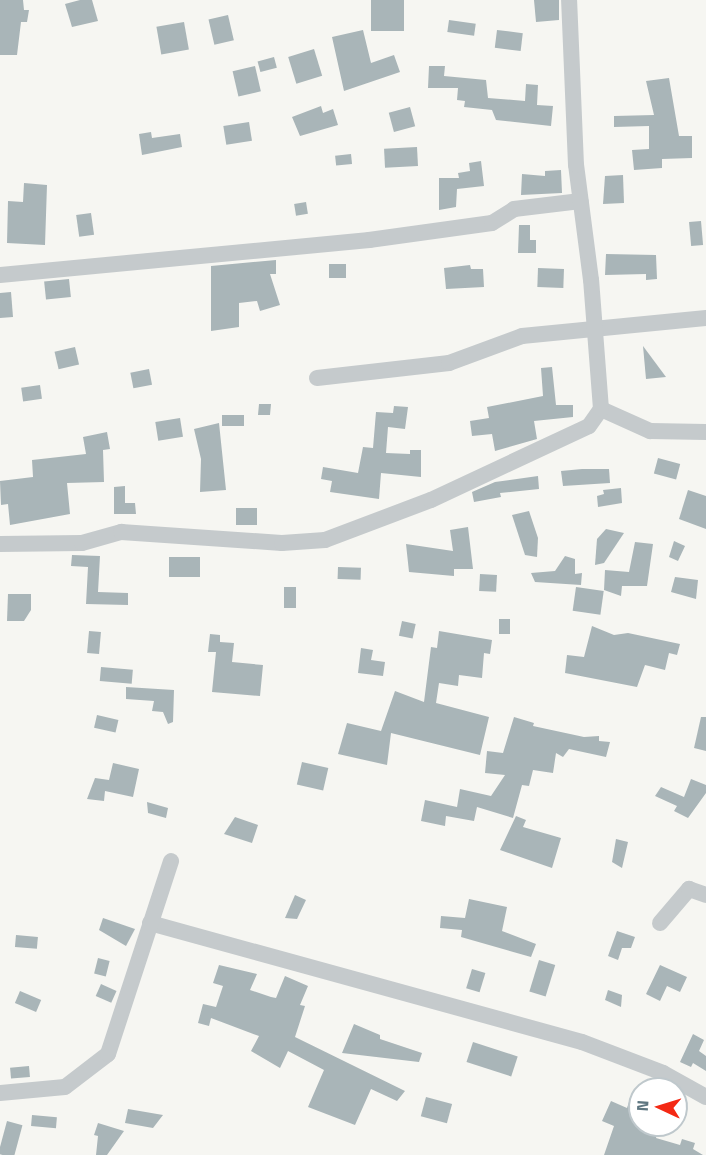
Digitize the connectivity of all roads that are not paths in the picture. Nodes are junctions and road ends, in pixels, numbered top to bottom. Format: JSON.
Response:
{"nodes":[{"id":1,"x":569,"y":0,"type":"edge"},
{"id":2,"x":581,"y":201,"type":"junction"},
{"id":3,"x":0,"y":275,"type":"edge"},
{"id":4,"x":706,"y":318,"type":"edge"},
{"id":5,"x":595,"y":326,"type":"junction"},
{"id":6,"x":317,"y":378,"type":"dead end"},
{"id":7,"x":600,"y":409,"type":"junction"},
{"id":8,"x":706,"y":432,"type":"edge"},
{"id":9,"x":0,"y":544,"type":"edge"},
{"id":10,"x":171,"y":861,"type":"dead end"},
{"id":11,"x":706,"y":895,"type":"edge"},
{"id":12,"x":150,"y":923,"type":"junction"},
{"id":13,"x":660,"y":923,"type":"dead end"},
{"id":14,"x":0,"y":1093,"type":"edge"},
{"id":15,"x":706,"y":1097,"type":"edge"}],
"edges":[{"from":1,"to":2,"type":"street"},
{"from":2,"to":3,"type":"street"},
{"from":2,"to":5,"type":"street"},
{"from":4,"to":5,"type":"street"},
{"from":5,"to":6,"type":"street"},
{"from":5,"to":7,"type":"street"},
{"from":7,"to":8,"type":"street"},
{"from":7,"to":9,"type":"street"},
{"from":10,"to":12,"type":"street"},
{"from":11,"to":13,"type":"street"},
{"from":12,"to":14,"type":"street"},
{"from":12,"to":15,"type":"street"}]}
